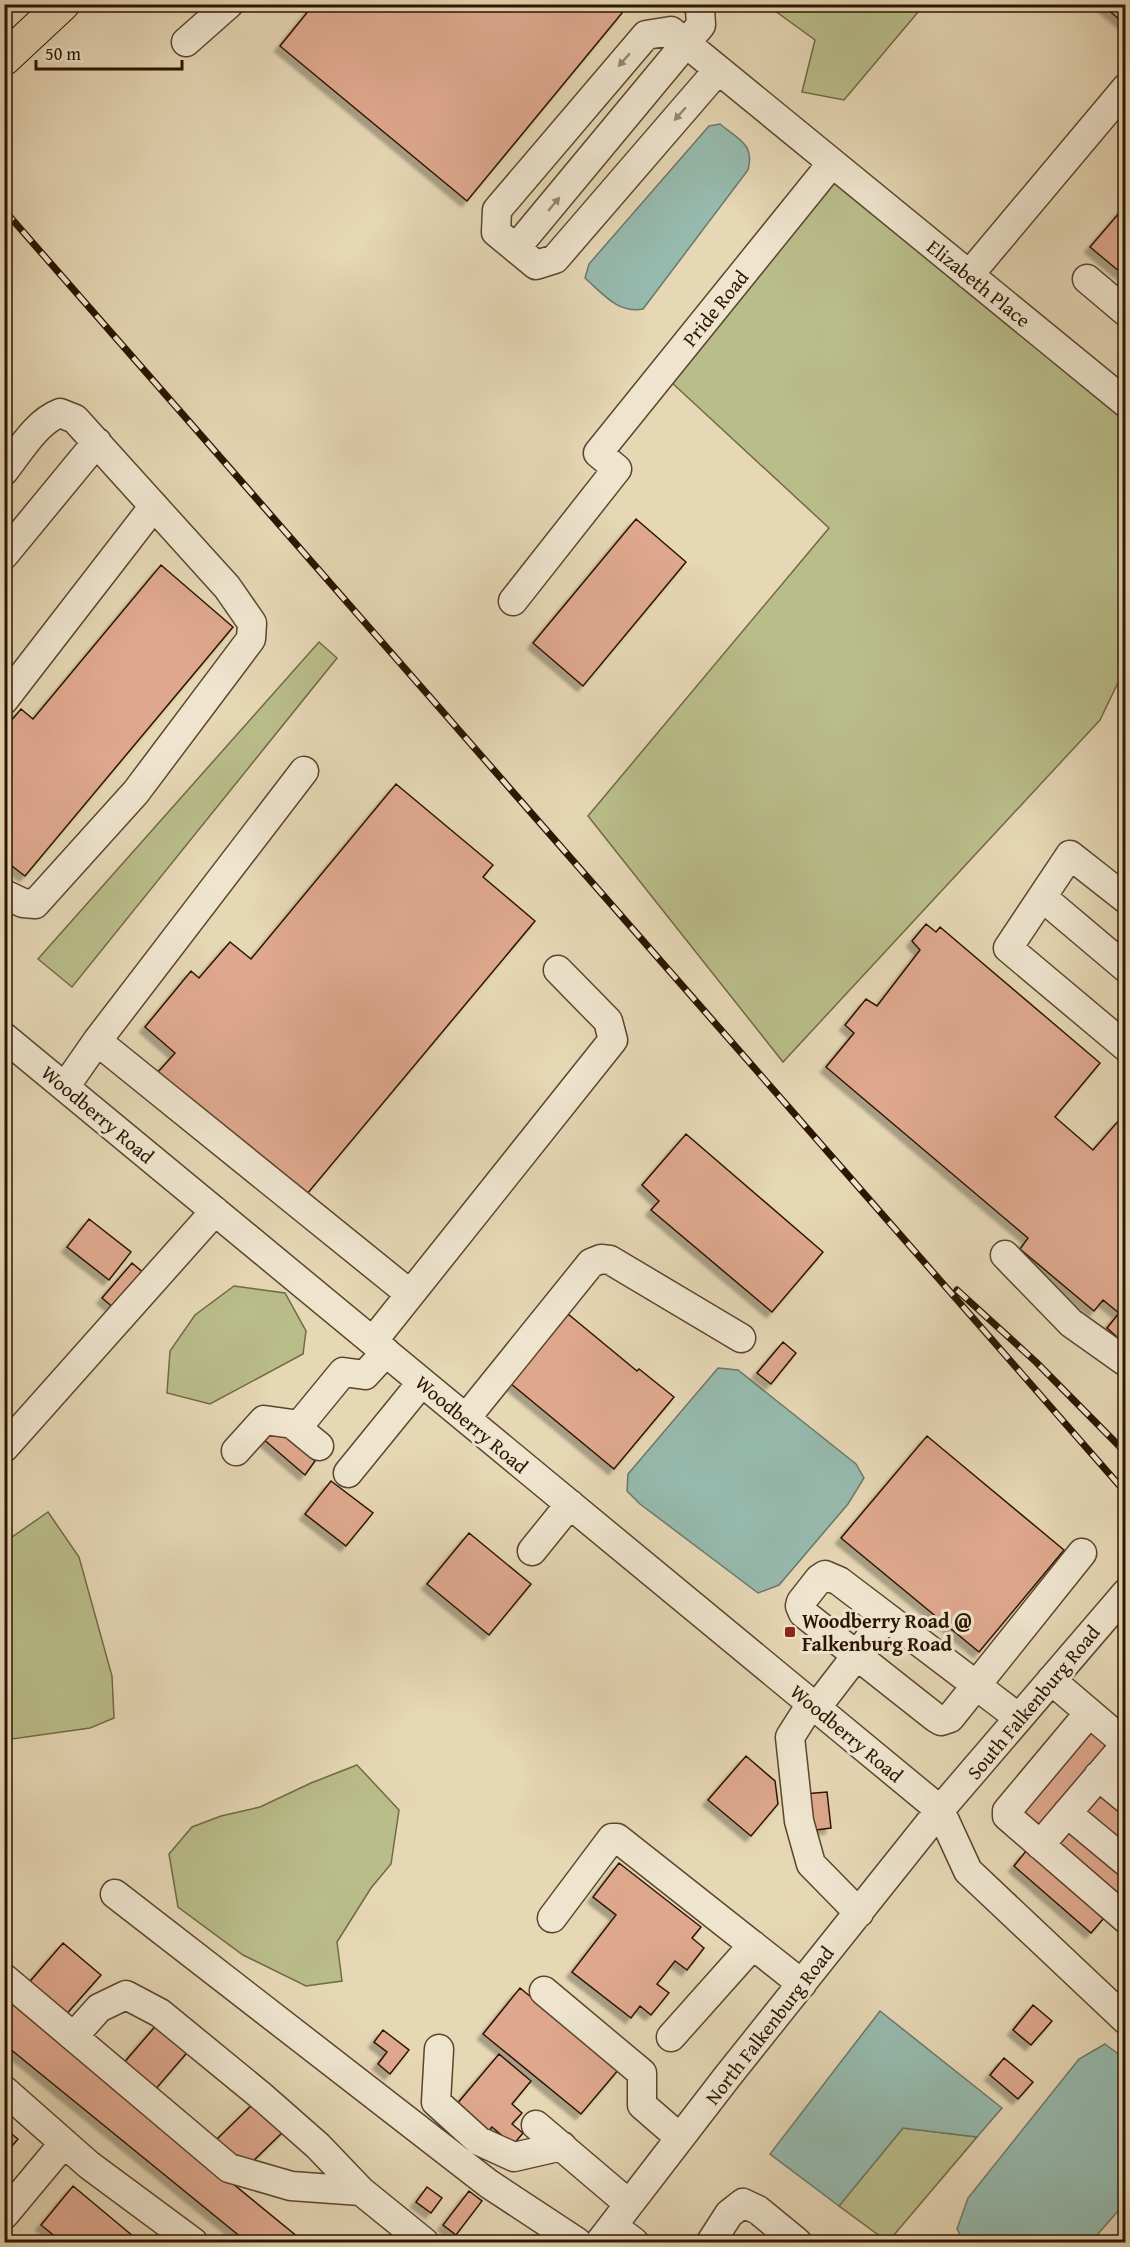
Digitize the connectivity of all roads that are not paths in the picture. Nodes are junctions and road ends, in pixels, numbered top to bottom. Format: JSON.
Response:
{"nodes":[{"id":1,"x":63,"y":4,"type":"edge"},
{"id":2,"x":228,"y":4,"type":"edge"},
{"id":3,"x":697,"y":4,"type":"edge"},
{"id":4,"x":186,"y":42,"type":"dead end"},
{"id":5,"x":687,"y":45,"type":"junction"},
{"id":6,"x":4,"y":59,"type":"edge"},
{"id":7,"x":718,"y":70,"type":"junction"},
{"id":8,"x":1125,"y":88,"type":"edge"},
{"id":9,"x":832,"y":163,"type":"junction"},
{"id":10,"x":516,"y":248,"type":"junction"},
{"id":11,"x":969,"y":275,"type":"junction"},
{"id":12,"x":1087,"y":279,"type":"dead end"},
{"id":13,"x":1125,"y":312,"type":"edge"},
{"id":14,"x":1125,"y":403,"type":"edge"},
{"id":15,"x":97,"y":442,"type":"junction"},
{"id":16,"x":4,"y":471,"type":"edge"},
{"id":17,"x":154,"y":506,"type":"junction"},
{"id":18,"x":4,"y":555,"type":"edge"},
{"id":19,"x":513,"y":601,"type":"dead end"},
{"id":20,"x":4,"y":700,"type":"edge"},
{"id":21,"x":304,"y":771,"type":"dead end"},
{"id":22,"x":4,"y":894,"type":"edge"},
{"id":23,"x":1042,"y":897,"type":"junction"},
{"id":24,"x":1125,"y":899,"type":"edge"},
{"id":25,"x":1125,"y":968,"type":"edge"},
{"id":26,"x":558,"y":970,"type":"dead end"},
{"id":27,"x":4,"y":1037,"type":"edge"},
{"id":28,"x":97,"y":1041,"type":"junction"},
{"id":29,"x":1125,"y":1047,"type":"edge"},
{"id":30,"x":65,"y":1087,"type":"junction"},
{"id":31,"x":215,"y":1211,"type":"junction"},
{"id":32,"x":1005,"y":1255,"type":"dead end"},
{"id":33,"x":410,"y":1294,"type":"junction"},
{"id":34,"x":741,"y":1338,"type":"dead end"},
{"id":35,"x":379,"y":1347,"type":"junction"},
{"id":36,"x":1125,"y":1362,"type":"edge"},
{"id":37,"x":422,"y":1382,"type":"junction"},
{"id":38,"x":466,"y":1418,"type":"junction"},
{"id":39,"x":300,"y":1425,"type":"junction"},
{"id":40,"x":319,"y":1446,"type":"dead end"},
{"id":41,"x":4,"y":1448,"type":"edge"},
{"id":42,"x":236,"y":1451,"type":"dead end"},
{"id":43,"x":348,"y":1473,"type":"dead end"},
{"id":44,"x":570,"y":1504,"type":"junction"},
{"id":45,"x":532,"y":1551,"type":"dead end"},
{"id":46,"x":1082,"y":1553,"type":"dead end"},
{"id":47,"x":1125,"y":1593,"type":"edge"},
{"id":48,"x":886,"y":1617,"type":"junction"},
{"id":49,"x":856,"y":1656,"type":"junction"},
{"id":50,"x":1051,"y":1680,"type":"junction"},
{"id":51,"x":976,"y":1685,"type":"junction"},
{"id":52,"x":814,"y":1706,"type":"junction"},
{"id":53,"x":1089,"y":1713,"type":"junction"},
{"id":54,"x":1019,"y":1718,"type":"junction"},
{"id":55,"x":1098,"y":1776,"type":"junction"},
{"id":56,"x":1125,"y":1799,"type":"edge"},
{"id":57,"x":940,"y":1810,"type":"junction"},
{"id":58,"x":1067,"y":1813,"type":"junction"},
{"id":59,"x":1040,"y":1845,"type":"junction"},
{"id":60,"x":1125,"y":1862,"type":"edge"},
{"id":61,"x":115,"y":1894,"type":"dead end"},
{"id":62,"x":859,"y":1913,"type":"junction"},
{"id":63,"x":552,"y":1917,"type":"dead end"},
{"id":64,"x":1125,"y":1919,"type":"edge"},
{"id":65,"x":753,"y":1944,"type":"junction"},
{"id":66,"x":4,"y":1978,"type":"edge"},
{"id":67,"x":802,"y":1984,"type":"junction"},
{"id":68,"x":544,"y":1990,"type":"dead end"},
{"id":69,"x":1125,"y":2020,"type":"edge"},
{"id":70,"x":74,"y":2036,"type":"junction"},
{"id":71,"x":672,"y":2037,"type":"dead end"},
{"id":72,"x":439,"y":2049,"type":"dead end"},
{"id":73,"x":4,"y":2090,"type":"edge"},
{"id":74,"x":536,"y":2125,"type":"dead end"},
{"id":75,"x":680,"y":2138,"type":"junction"},
{"id":76,"x":64,"y":2143,"type":"junction"},
{"id":77,"x":562,"y":2146,"type":"junction"},
{"id":78,"x":361,"y":2191,"type":"junction"},
{"id":79,"x":4,"y":2214,"type":"edge"},
{"id":80,"x":619,"y":2229,"type":"edge"},
{"id":81,"x":193,"y":2242,"type":"edge"},
{"id":82,"x":424,"y":2242,"type":"edge"},
{"id":83,"x":577,"y":2242,"type":"edge"},
{"id":84,"x":711,"y":2242,"type":"edge"},
{"id":85,"x":797,"y":2242,"type":"edge"}],
"edges":[{"from":1,"to":6,"type":"highway"},
{"from":2,"to":4,"type":"street"},
{"from":3,"to":5,"type":"street"},
{"from":5,"to":7,"type":"street","name":"Elizabeth Place"},
{"from":10,"to":5,"type":"street","one_way":true},
{"from":5,"to":10,"type":"street","name":"Elizabeth Place","one_way":true},
{"from":7,"to":9,"type":"street","name":"Elizabeth Place"},
{"from":7,"to":10,"type":"street","one_way":true},
{"from":8,"to":11,"type":"street"},
{"from":9,"to":11,"type":"street","name":"Elizabeth Place"},
{"from":9,"to":19,"type":"street","name":"Pride Road"},
{"from":11,"to":14,"type":"street","name":"Elizabeth Place"},
{"from":12,"to":13,"type":"street"},
{"from":15,"to":16,"type":"street"},
{"from":15,"to":17,"type":"street"},
{"from":15,"to":18,"type":"street"},
{"from":17,"to":20,"type":"street"},
{"from":17,"to":22,"type":"street"},
{"from":21,"to":28,"type":"street"},
{"from":23,"to":24,"type":"street"},
{"from":23,"to":25,"type":"street"},
{"from":23,"to":29,"type":"street"},
{"from":26,"to":33,"type":"street"},
{"from":27,"to":30,"type":"street","name":"Woodberry Road"},
{"from":28,"to":30,"type":"street"},
{"from":28,"to":33,"type":"street"},
{"from":30,"to":31,"type":"street","name":"Woodberry Road"},
{"from":31,"to":35,"type":"street","name":"Woodberry Road"},
{"from":31,"to":41,"type":"street"},
{"from":32,"to":36,"type":"street"},
{"from":33,"to":35,"type":"street"},
{"from":34,"to":38,"type":"street"},
{"from":35,"to":37,"type":"street","name":"Woodberry Road"},
{"from":35,"to":39,"type":"street"},
{"from":37,"to":38,"type":"street","name":"Woodberry Road"},
{"from":37,"to":43,"type":"street"},
{"from":38,"to":44,"type":"street","name":"Woodberry Road"},
{"from":39,"to":40,"type":"street"},
{"from":39,"to":42,"type":"street"},
{"from":44,"to":45,"type":"street"},
{"from":44,"to":52,"type":"street","name":"Woodberry Road"},
{"from":46,"to":51,"type":"street"},
{"from":47,"to":50,"type":"street","name":"South Falkenburg Road"},
{"from":48,"to":49,"type":"street"},
{"from":48,"to":49,"type":"street"},
{"from":48,"to":51,"type":"street"},
{"from":49,"to":51,"type":"street"},
{"from":49,"to":52,"type":"street"},
{"from":50,"to":53,"type":"street"},
{"from":50,"to":54,"type":"street","name":"South Falkenburg Road"},
{"from":51,"to":54,"type":"street"},
{"from":52,"to":57,"type":"street","name":"Woodberry Road"},
{"from":52,"to":62,"type":"street"},
{"from":53,"to":55,"type":"street"},
{"from":53,"to":59,"type":"street"},
{"from":54,"to":57,"type":"street","name":"South Falkenburg Road"},
{"from":55,"to":56,"type":"street"},
{"from":55,"to":58,"type":"street"},
{"from":57,"to":62,"type":"street","name":"North Falkenburg Road"},
{"from":57,"to":69,"type":"street"},
{"from":58,"to":59,"type":"street"},
{"from":58,"to":60,"type":"street"},
{"from":59,"to":64,"type":"street"},
{"from":61,"to":83,"type":"street"},
{"from":62,"to":67,"type":"street","name":"North Falkenburg Road"},
{"from":63,"to":65,"type":"street"},
{"from":65,"to":67,"type":"street"},
{"from":65,"to":71,"type":"street"},
{"from":66,"to":70,"type":"street"},
{"from":67,"to":75,"type":"street","name":"North Falkenburg Road"},
{"from":68,"to":75,"type":"street"},
{"from":70,"to":78,"type":"street"},
{"from":70,"to":78,"type":"street"},
{"from":72,"to":77,"type":"street"},
{"from":73,"to":76,"type":"street"},
{"from":74,"to":77,"type":"street"},
{"from":75,"to":80,"type":"street","name":"North Falkenburg Road"},
{"from":76,"to":79,"type":"street"},
{"from":76,"to":81,"type":"street"},
{"from":77,"to":80,"type":"street"},
{"from":78,"to":82,"type":"street"},
{"from":84,"to":85,"type":"street"}]}
